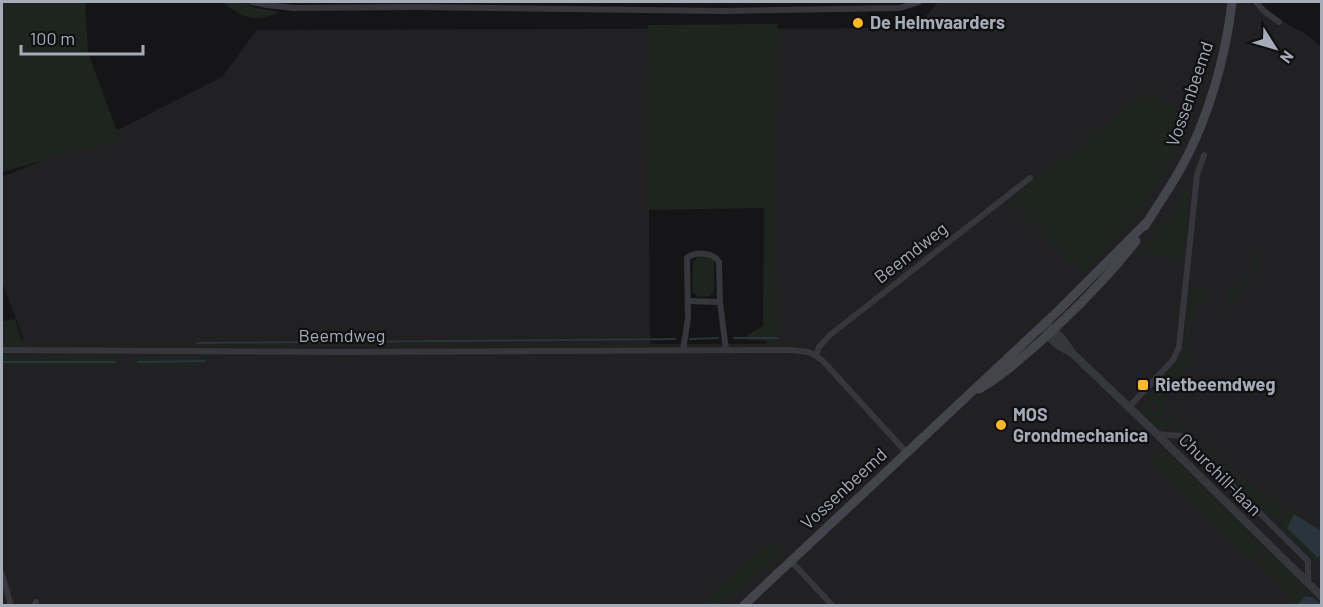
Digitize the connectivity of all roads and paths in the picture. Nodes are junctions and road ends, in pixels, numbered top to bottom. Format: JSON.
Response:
{"nodes":[{"id":1,"x":252,"y":2,"type":"edge"},
{"id":2,"x":919,"y":2,"type":"edge"},
{"id":3,"x":1232,"y":2,"type":"edge"},
{"id":4,"x":1256,"y":2,"type":"edge"},
{"id":5,"x":1279,"y":22,"type":"dead end"},
{"id":6,"x":1204,"y":155,"type":"dead end"},
{"id":7,"x":1029,"y":178,"type":"dead end"},
{"id":8,"x":1147,"y":222,"type":"junction"},
{"id":9,"x":688,"y":301,"type":"junction"},
{"id":10,"x":720,"y":302,"type":"junction"},
{"id":11,"x":1044,"y":324,"type":"junction"},
{"id":12,"x":1050,"y":332,"type":"junction"},
{"id":13,"x":2,"y":350,"type":"edge"},
{"id":14,"x":683,"y":350,"type":"junction"},
{"id":15,"x":726,"y":350,"type":"junction"},
{"id":16,"x":816,"y":355,"type":"junction"},
{"id":17,"x":967,"y":396,"type":"junction"},
{"id":18,"x":1129,"y":407,"type":"junction"},
{"id":19,"x":1157,"y":434,"type":"junction"},
{"id":20,"x":907,"y":453,"type":"junction"},
{"id":21,"x":1273,"y":527,"type":"junction"},
{"id":22,"x":1262,"y":538,"type":"junction"},
{"id":23,"x":791,"y":561,"type":"junction"},
{"id":24,"x":2,"y":574,"type":"edge"},
{"id":25,"x":1308,"y":583,"type":"junction"},
{"id":26,"x":1322,"y":597,"type":"edge"},
{"id":27,"x":11,"y":606,"type":"edge"},
{"id":28,"x":743,"y":606,"type":"edge"},
{"id":29,"x":833,"y":606,"type":"edge"}],
"edges":[{"from":1,"to":2,"type":"street"},
{"from":3,"to":8,"type":"main road","name":"Vossenbeemd"},
{"from":4,"to":5,"type":"street"},
{"from":6,"to":18,"type":"street"},
{"from":7,"to":16,"type":"street","name":"Beemdweg"},
{"from":8,"to":11,"type":"main road","name":"Vossenbeemd"},
{"from":8,"to":12,"type":"main road","name":"Vossenbeemd"},
{"from":9,"to":10,"type":"street"},
{"from":9,"to":10,"type":"street"},
{"from":9,"to":14,"type":"street"},
{"from":10,"to":15,"type":"street"},
{"from":11,"to":12,"type":"street"},
{"from":11,"to":17,"type":"main road","name":"Vossenbeemd"},
{"from":12,"to":17,"type":"main road","name":"Vossenbeemd"},
{"from":12,"to":18,"type":"street","name":"Churchill-laan"},
{"from":13,"to":14,"type":"street","name":"Beemdweg"},
{"from":14,"to":15,"type":"street","name":"Beemdweg"},
{"from":15,"to":16,"type":"street","name":"Beemdweg"},
{"from":16,"to":20,"type":"street"},
{"from":17,"to":20,"type":"main road","name":"Vossenbeemd"},
{"from":18,"to":19,"type":"street","name":"Churchill-laan"},
{"from":19,"to":21,"type":"street","name":"Churchill-laan"},
{"from":19,"to":22,"type":"street","name":"Churchill-laan"},
{"from":20,"to":23,"type":"main road","name":"Vossenbeemd"},
{"from":21,"to":22,"type":"street","name":"Churchill-laan"},
{"from":21,"to":25,"type":"street","name":"Churchill-laan"},
{"from":22,"to":25,"type":"street","name":"Churchill-laan"},
{"from":23,"to":28,"type":"main road","name":"Vossenbeemd"},
{"from":23,"to":29,"type":"street"},
{"from":24,"to":27,"type":"street"},
{"from":25,"to":26,"type":"street","name":"Churchill-laan"}]}
